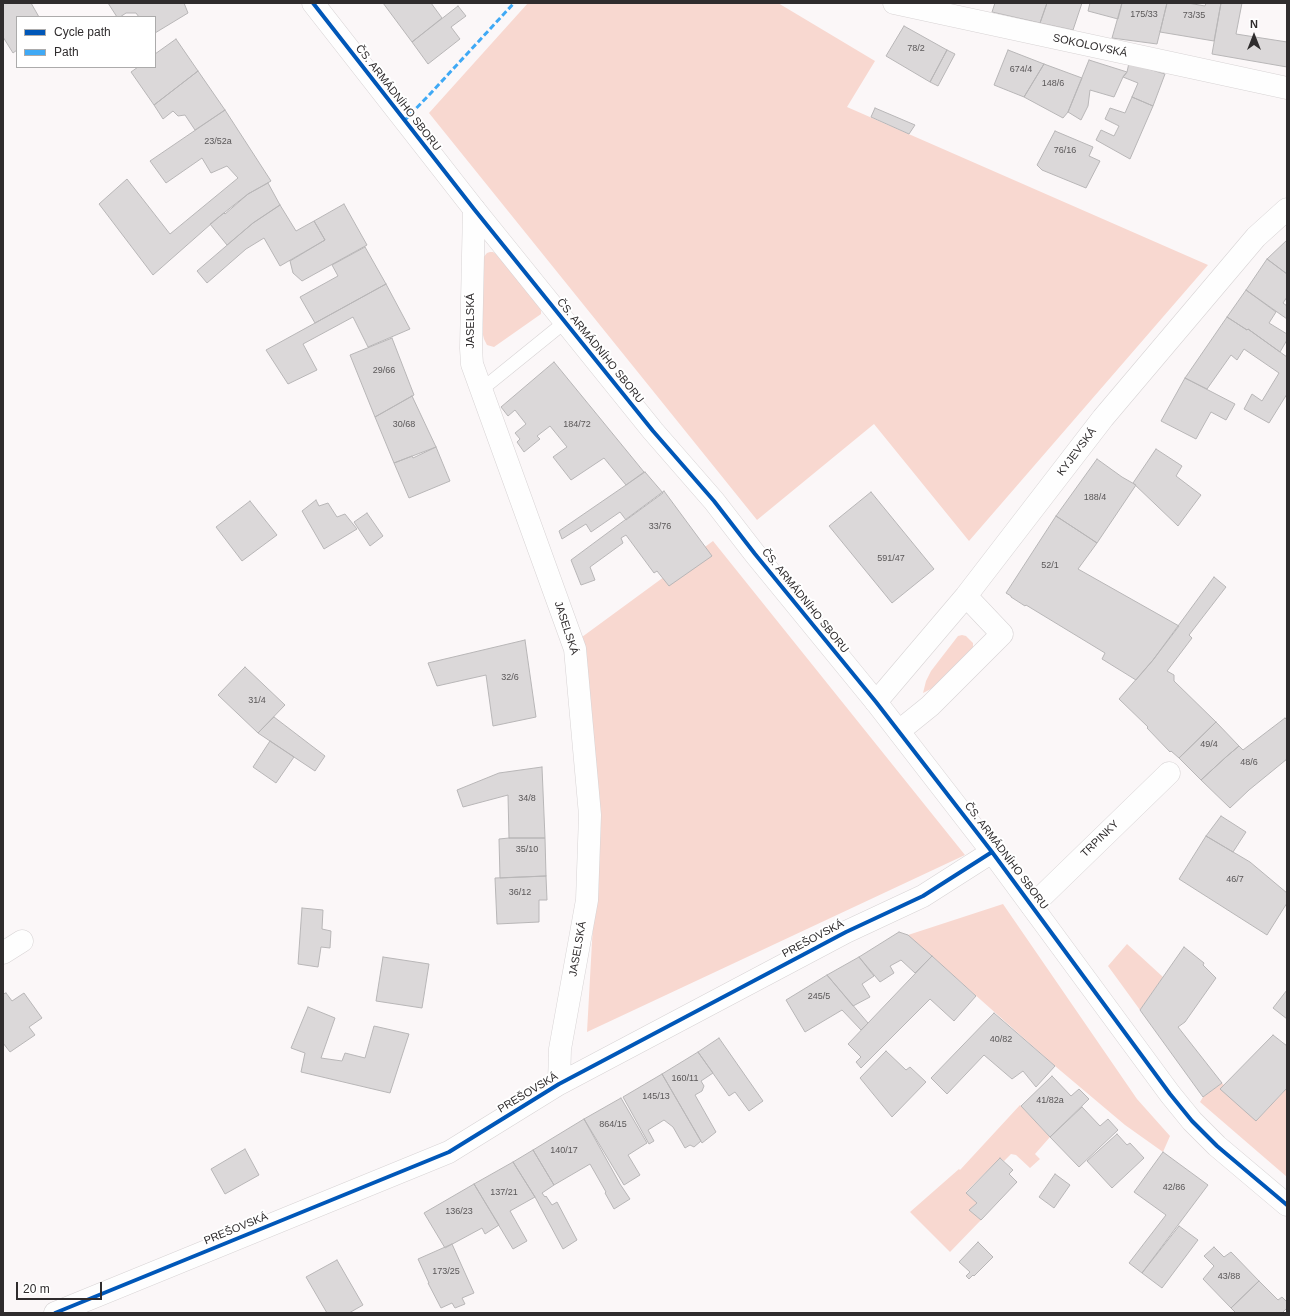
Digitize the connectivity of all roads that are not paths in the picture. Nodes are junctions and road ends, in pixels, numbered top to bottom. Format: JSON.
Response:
{"nodes":[{"id":1,"x":313,"y":3,"type":"edge"},
{"id":2,"x":894,"y":3,"type":"edge"},
{"id":3,"x":1287,"y":88,"type":"edge"},
{"id":4,"x":474,"y":209,"type":"junction"},
{"id":5,"x":1287,"y":209,"type":"edge"},
{"id":6,"x":565,"y":322,"type":"junction"},
{"id":7,"x":480,"y":390,"type":"junction"},
{"id":8,"x":966,"y":596,"type":"junction"},
{"id":9,"x":876,"y":702,"type":"junction"},
{"id":10,"x":899,"y":731,"type":"junction"},
{"id":11,"x":1169,"y":773,"type":"dead end"},
{"id":12,"x":992,"y":852,"type":"junction"},
{"id":13,"x":1032,"y":906,"type":"junction"},
{"id":14,"x":22,"y":941,"type":"dead end"},
{"id":15,"x":3,"y":953,"type":"edge"},
{"id":16,"x":559,"y":1084,"type":"junction"},
{"id":17,"x":1287,"y":1205,"type":"edge"},
{"id":18,"x":55,"y":1313,"type":"edge"}],
"edges":[{"from":1,"to":4,"type":"street","name":"ČS. ARMÁDNÍHO SBORU"},
{"from":2,"to":3,"type":"street","name":"SOKOLOVSKÁ"},
{"from":4,"to":6,"type":"street","name":"ČS. ARMÁDNÍHO SBORU"},
{"from":4,"to":7,"type":"street","name":"JASELSKÁ"},
{"from":5,"to":8,"type":"street","name":"KYJEVSKÁ"},
{"from":6,"to":7,"type":"lane"},
{"from":6,"to":9,"type":"street","name":"ČS. ARMÁDNÍHO SBORU"},
{"from":7,"to":16,"type":"street","name":"JASELSKÁ"},
{"from":8,"to":9,"type":"street","name":"KYJEVSKÁ"},
{"from":8,"to":10,"type":"street"},
{"from":9,"to":10,"type":"street","name":"ČS. ARMÁDNÍHO SBORU"},
{"from":10,"to":12,"type":"street","name":"ČS. ARMÁDNÍHO SBORU"},
{"from":11,"to":13,"type":"street","name":"TRPINKY"},
{"from":12,"to":13,"type":"street","name":"ČS. ARMÁDNÍHO SBORU"},
{"from":12,"to":16,"type":"street","name":"PREŠOVSKÁ"},
{"from":13,"to":17,"type":"street","name":"ČS. ARMÁDNÍHO SBORU"},
{"from":14,"to":15,"type":"street"},
{"from":16,"to":18,"type":"street","name":"PREŠOVSKÁ"}]}
